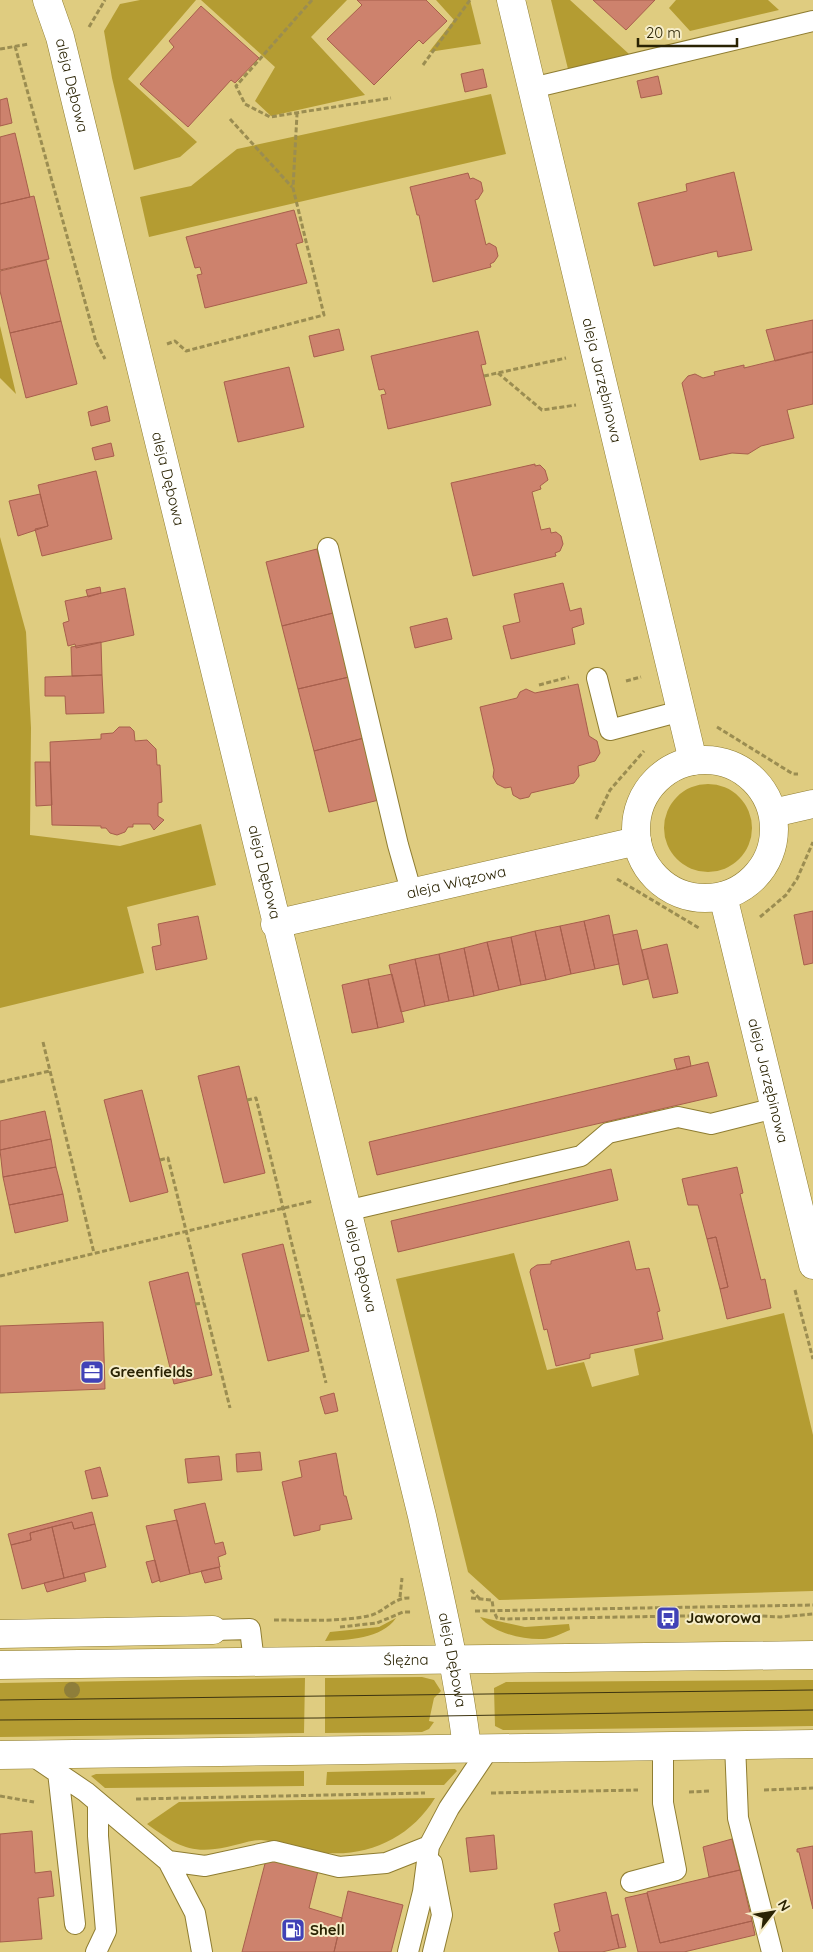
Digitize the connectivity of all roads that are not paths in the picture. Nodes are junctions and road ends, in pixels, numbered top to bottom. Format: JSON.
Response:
{"nodes":[{"id":1,"x":47,"y":0,"type":"edge"},
{"id":2,"x":510,"y":0,"type":"edge"},
{"id":3,"x":813,"y":21,"type":"edge"},
{"id":4,"x":532,"y":88,"type":"junction"},
{"id":5,"x":328,"y":548,"type":"dead end"},
{"id":6,"x":598,"y":678,"type":"dead end"},
{"id":7,"x":681,"y":711,"type":"junction"},
{"id":8,"x":693,"y":761,"type":"junction"},
{"id":9,"x":813,"y":804,"type":"edge"},
{"id":10,"x":773,"y":813,"type":"junction"},
{"id":11,"x":637,"y":841,"type":"junction"},
{"id":12,"x":412,"y":894,"type":"junction"},
{"id":13,"x":723,"y":896,"type":"junction"},
{"id":14,"x":276,"y":924,"type":"junction"},
{"id":15,"x":775,"y":1108,"type":"junction"},
{"id":16,"x":346,"y":1211,"type":"junction"},
{"id":17,"x":813,"y":1265,"type":"edge"},
{"id":18,"x":213,"y":1630,"type":"joint"},
{"id":19,"x":0,"y":1634,"type":"edge"},
{"id":20,"x":813,"y":1655,"type":"edge"},
{"id":21,"x":454,"y":1659,"type":"junction"},
{"id":22,"x":254,"y":1662,"type":"junction"},
{"id":23,"x":0,"y":1665,"type":"edge"},
{"id":24,"x":736,"y":1744,"type":"junction"},
{"id":25,"x":813,"y":1744,"type":"edge"},
{"id":26,"x":663,"y":1746,"type":"junction"},
{"id":27,"x":478,"y":1747,"type":"junction"},
{"id":28,"x":30,"y":1754,"type":"junction"},
{"id":29,"x":0,"y":1755,"type":"edge"},
{"id":30,"x":58,"y":1772,"type":"junction"},
{"id":31,"x":98,"y":1802,"type":"junction"},
{"id":32,"x":430,"y":1846,"type":"junction"},
{"id":33,"x":168,"y":1861,"type":"junction"},
{"id":34,"x":631,"y":1882,"type":"dead end"},
{"id":35,"x":75,"y":1924,"type":"dead end"},
{"id":36,"x":96,"y":1952,"type":"edge"},
{"id":37,"x":202,"y":1952,"type":"edge"},
{"id":38,"x":408,"y":1952,"type":"edge"},
{"id":39,"x":433,"y":1952,"type":"edge"},
{"id":40,"x":772,"y":1952,"type":"edge"}],
"edges":[{"from":1,"to":14,"type":"street","name":"aleja Dębowa"},
{"from":2,"to":4,"type":"street","name":"aleja Jarzębinowa"},
{"from":3,"to":4,"type":"lane"},
{"from":4,"to":7,"type":"street","name":"aleja Jarzębinowa"},
{"from":5,"to":12,"type":"lane"},
{"from":6,"to":7,"type":"lane"},
{"from":7,"to":8,"type":"street","name":"aleja Jarzębinowa"},
{"from":8,"to":10,"type":"street"},
{"from":8,"to":11,"type":"street"},
{"from":9,"to":10,"type":"street"},
{"from":10,"to":13,"type":"street"},
{"from":11,"to":12,"type":"street","name":"aleja Wiązowa"},
{"from":11,"to":13,"type":"street"},
{"from":12,"to":14,"type":"street","name":"aleja Wiązowa"},
{"from":13,"to":15,"type":"street","name":"aleja Jarzębinowa"},
{"from":14,"to":16,"type":"street","name":"aleja Dębowa"},
{"from":15,"to":16,"type":"lane"},
{"from":15,"to":17,"type":"street","name":"aleja Jarzębinowa"},
{"from":16,"to":21,"type":"street","name":"aleja Dębowa"},
{"from":18,"to":19,"type":"street"},
{"from":18,"to":22,"type":"lane"},
{"from":20,"to":21,"type":"street","name":"Ślężna"},
{"from":21,"to":22,"type":"street","name":"Ślężna"},
{"from":21,"to":27,"type":"street","name":"aleja Dębowa"},
{"from":22,"to":23,"type":"street","name":"Ślężna"},
{"from":24,"to":25,"type":"street"},
{"from":24,"to":26,"type":"street"},
{"from":24,"to":40,"type":"lane"},
{"from":26,"to":27,"type":"street"},
{"from":26,"to":34,"type":"lane"},
{"from":27,"to":28,"type":"street"},
{"from":27,"to":32,"type":"lane"},
{"from":28,"to":29,"type":"street"},
{"from":28,"to":30,"type":"lane"},
{"from":30,"to":31,"type":"lane"},
{"from":30,"to":35,"type":"lane"},
{"from":31,"to":33,"type":"lane"},
{"from":31,"to":36,"type":"lane"},
{"from":32,"to":33,"type":"lane"},
{"from":32,"to":38,"type":"lane"},
{"from":32,"to":39,"type":"lane"},
{"from":33,"to":37,"type":"lane"}]}
